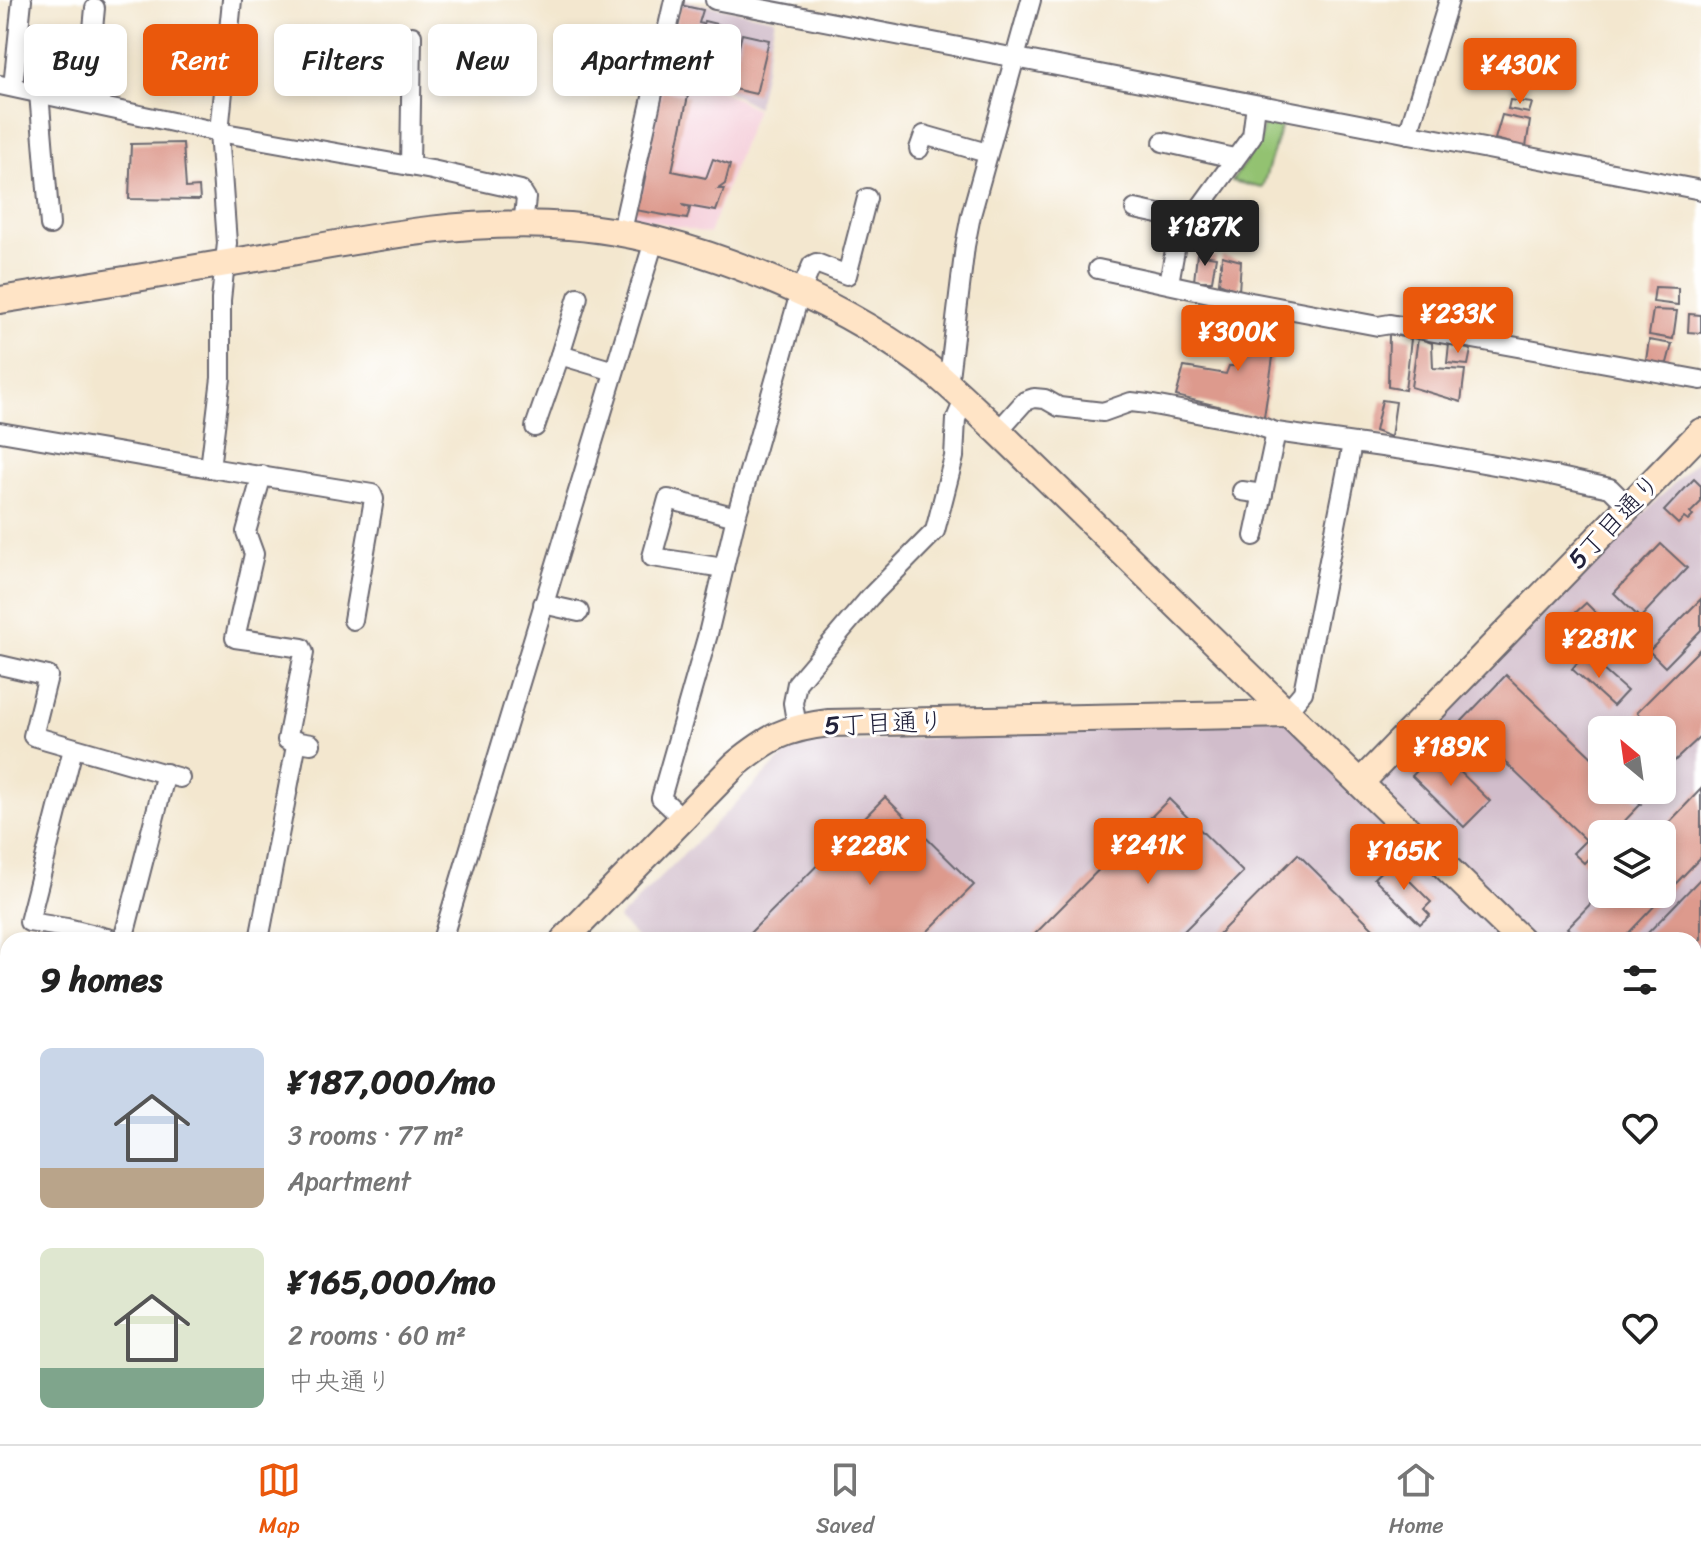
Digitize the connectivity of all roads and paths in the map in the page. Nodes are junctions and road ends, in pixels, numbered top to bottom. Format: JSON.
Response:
{"nodes":[{"id":1,"x":22,"y":0,"type":"edge"},
{"id":2,"x":232,"y":0,"type":"edge"},
{"id":3,"x":674,"y":0,"type":"edge"},
{"id":4,"x":715,"y":0,"type":"edge"},
{"id":5,"x":1031,"y":0,"type":"edge"},
{"id":6,"x":1449,"y":0,"type":"edge"},
{"id":7,"x":98,"y":16,"type":"dead end"},
{"id":8,"x":416,"y":44,"type":"dead end"},
{"id":9,"x":1015,"y":60,"type":"junction"},
{"id":10,"x":7,"y":86,"type":"edge"},
{"id":11,"x":39,"y":96,"type":"edge"},
{"id":12,"x":53,"y":96,"type":"edge"},
{"id":13,"x":86,"y":103,"type":"junction"},
{"id":14,"x":1256,"y":105,"type":"junction"},
{"id":15,"x":219,"y":132,"type":"junction"},
{"id":16,"x":1408,"y":134,"type":"junction"},
{"id":17,"x":1163,"y":142,"type":"dead end"},
{"id":18,"x":919,"y":149,"type":"dead end"},
{"id":19,"x":987,"y":153,"type":"junction"},
{"id":20,"x":1234,"y":158,"type":"junction"},
{"id":21,"x":410,"y":166,"type":"junction"},
{"id":22,"x":1701,"y":190,"type":"edge"},
{"id":23,"x":867,"y":198,"type":"dead end"},
{"id":24,"x":1135,"y":209,"type":"dead end"},
{"id":25,"x":1187,"y":223,"type":"junction"},
{"id":26,"x":50,"y":225,"type":"dead end"},
{"id":27,"x":523,"y":225,"type":"junction"},
{"id":28,"x":621,"y":235,"type":"junction"},
{"id":29,"x":654,"y":241,"type":"junction"},
{"id":30,"x":223,"y":264,"type":"junction"},
{"id":31,"x":1098,"y":269,"type":"dead end"},
{"id":32,"x":1169,"y":283,"type":"junction"},
{"id":33,"x":800,"y":293,"type":"junction"},
{"id":34,"x":0,"y":300,"type":"edge"},
{"id":35,"x":571,"y":305,"type":"dead end"},
{"id":36,"x":560,"y":355,"type":"junction"},
{"id":37,"x":614,"y":371,"type":"junction"},
{"id":38,"x":1701,"y":380,"type":"edge"},
{"id":39,"x":956,"y":393,"type":"junction"},
{"id":40,"x":534,"y":417,"type":"dead end"},
{"id":41,"x":998,"y":431,"type":"junction"},
{"id":42,"x":0,"y":432,"type":"edge"},
{"id":43,"x":1276,"y":432,"type":"junction"},
{"id":44,"x":1701,"y":432,"type":"edge"},
{"id":45,"x":1352,"y":444,"type":"junction"},
{"id":46,"x":210,"y":468,"type":"junction"},
{"id":47,"x":262,"y":475,"type":"junction"},
{"id":48,"x":1242,"y":491,"type":"dead end"},
{"id":49,"x":1263,"y":494,"type":"junction"},
{"id":50,"x":1628,"y":506,"type":"junction"},
{"id":51,"x":736,"y":517,"type":"junction"},
{"id":52,"x":1254,"y":536,"type":"dead end"},
{"id":53,"x":724,"y":568,"type":"junction"},
{"id":54,"x":543,"y":604,"type":"junction"},
{"id":55,"x":579,"y":612,"type":"dead end"},
{"id":56,"x":352,"y":620,"type":"dead end"},
{"id":57,"x":0,"y":665,"type":"edge"},
{"id":58,"x":1288,"y":713,"type":"junction"},
{"id":59,"x":797,"y":727,"type":"junction"},
{"id":60,"x":73,"y":749,"type":"junction"},
{"id":61,"x":1360,"y":783,"type":"junction"},
{"id":62,"x":682,"y":818,"type":"junction"},
{"id":63,"x":58,"y":932,"type":"edge"},
{"id":64,"x":125,"y":932,"type":"edge"},
{"id":65,"x":261,"y":932,"type":"edge"},
{"id":66,"x":445,"y":932,"type":"edge"},
{"id":67,"x":572,"y":932,"type":"edge"},
{"id":68,"x":1513,"y":932,"type":"edge"}],
"edges":[{"from":1,"to":10,"type":"street"},
{"from":2,"to":15,"type":"street"},
{"from":3,"to":28,"type":"street"},
{"from":4,"to":9,"type":"street"},
{"from":5,"to":9,"type":"street"},
{"from":6,"to":16,"type":"street"},
{"from":7,"to":13,"type":"street"},
{"from":8,"to":21,"type":"street"},
{"from":9,"to":14,"type":"street"},
{"from":9,"to":19,"type":"street"},
{"from":11,"to":26,"type":"street"},
{"from":12,"to":13,"type":"street"},
{"from":13,"to":15,"type":"street"},
{"from":14,"to":16,"type":"street"},
{"from":14,"to":20,"type":"street"},
{"from":15,"to":21,"type":"street"},
{"from":15,"to":30,"type":"street"},
{"from":16,"to":22,"type":"street"},
{"from":17,"to":20,"type":"street"},
{"from":18,"to":19,"type":"street"},
{"from":19,"to":39,"type":"street"},
{"from":20,"to":25,"type":"street"},
{"from":21,"to":27,"type":"street"},
{"from":23,"to":33,"type":"street"},
{"from":24,"to":25,"type":"street"},
{"from":25,"to":32,"type":"street"},
{"from":27,"to":28,"type":"street"},
{"from":27,"to":30,"type":"street"},
{"from":28,"to":29,"type":"street"},
{"from":29,"to":33,"type":"street"},
{"from":29,"to":37,"type":"street"},
{"from":30,"to":34,"type":"street"},
{"from":30,"to":46,"type":"street"},
{"from":31,"to":32,"type":"street"},
{"from":32,"to":38,"type":"street"},
{"from":33,"to":39,"type":"street"},
{"from":33,"to":51,"type":"street"},
{"from":35,"to":36,"type":"street"},
{"from":36,"to":37,"type":"street"},
{"from":36,"to":40,"type":"street"},
{"from":37,"to":54,"type":"street"},
{"from":39,"to":41,"type":"street"},
{"from":39,"to":59,"type":"street"},
{"from":41,"to":43,"type":"street"},
{"from":41,"to":58,"type":"street"},
{"from":42,"to":46,"type":"street"},
{"from":43,"to":45,"type":"street"},
{"from":43,"to":49,"type":"street"},
{"from":44,"to":50,"type":"street","name":"5丁目通り"},
{"from":45,"to":50,"type":"street"},
{"from":45,"to":58,"type":"street"},
{"from":46,"to":47,"type":"street"},
{"from":47,"to":56,"type":"street"},
{"from":47,"to":65,"type":"street"},
{"from":48,"to":49,"type":"street"},
{"from":49,"to":52,"type":"street"},
{"from":50,"to":61,"type":"street","name":"5丁目通り"},
{"from":51,"to":53,"type":"street"},
{"from":51,"to":53,"type":"street"},
{"from":53,"to":62,"type":"street"},
{"from":54,"to":55,"type":"street"},
{"from":54,"to":66,"type":"street"},
{"from":57,"to":60,"type":"street"},
{"from":58,"to":59,"type":"street","name":"5丁目通り"},
{"from":58,"to":61,"type":"street"},
{"from":59,"to":62,"type":"street","name":"5丁目通り"},
{"from":60,"to":63,"type":"street"},
{"from":60,"to":64,"type":"street"},
{"from":61,"to":68,"type":"street"},
{"from":62,"to":67,"type":"street","name":"5丁目通り"}]}
